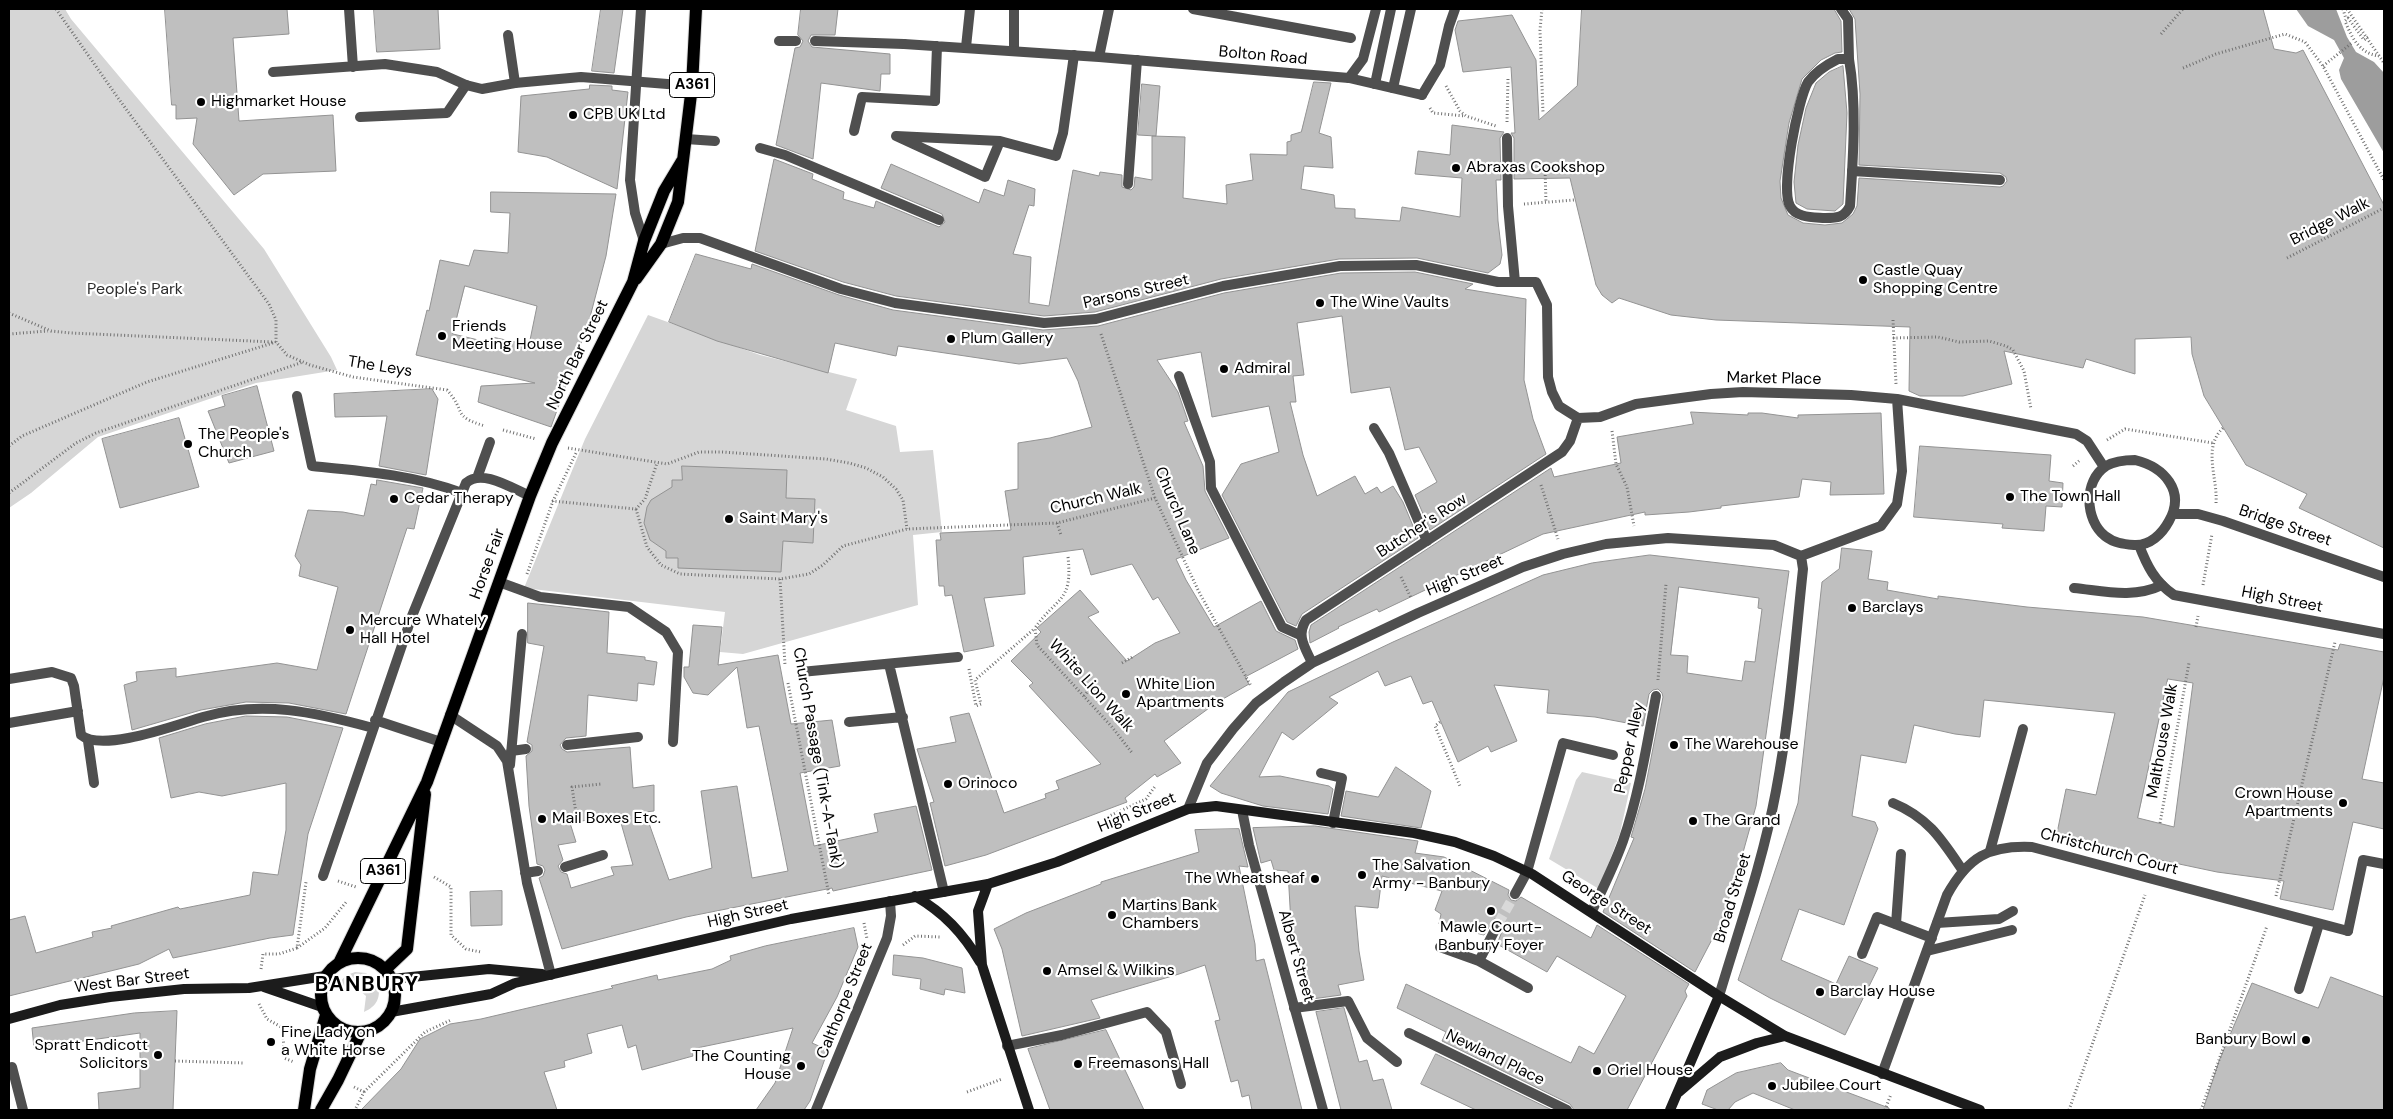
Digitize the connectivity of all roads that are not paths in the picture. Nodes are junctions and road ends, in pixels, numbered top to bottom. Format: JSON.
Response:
{"nodes":[{"id":1,"x":349,"y":9,"type":"edge"},
{"id":2,"x":641,"y":9,"type":"edge"},
{"id":3,"x":696,"y":9,"type":"edge"},
{"id":4,"x":970,"y":9,"type":"edge"},
{"id":5,"x":1014,"y":9,"type":"edge"},
{"id":6,"x":1109,"y":9,"type":"edge"},
{"id":7,"x":1193,"y":9,"type":"edge"},
{"id":8,"x":1376,"y":9,"type":"edge"},
{"id":9,"x":1391,"y":9,"type":"edge"},
{"id":10,"x":1411,"y":9,"type":"edge"},
{"id":11,"x":1455,"y":9,"type":"edge"},
{"id":12,"x":1841,"y":9,"type":"edge"},
{"id":13,"x":508,"y":35,"type":"dead end"},
{"id":14,"x":1351,"y":38,"type":"dead end"},
{"id":15,"x":779,"y":41,"type":"dead end"},
{"id":16,"x":796,"y":41,"type":"dead end"},
{"id":17,"x":815,"y":42,"type":"dead end"},
{"id":18,"x":937,"y":46,"type":"junction"},
{"id":19,"x":966,"y":47,"type":"junction"},
{"id":20,"x":1014,"y":51,"type":"junction"},
{"id":21,"x":1074,"y":55,"type":"junction"},
{"id":22,"x":1099,"y":57,"type":"junction"},
{"id":23,"x":1849,"y":59,"type":"junction"},
{"id":24,"x":1137,"y":60,"type":"junction"},
{"id":25,"x":353,"y":67,"type":"junction"},
{"id":26,"x":273,"y":72,"type":"dead end"},
{"id":27,"x":1350,"y":78,"type":"junction"},
{"id":28,"x":636,"y":82,"type":"junction"},
{"id":29,"x":515,"y":83,"type":"junction"},
{"id":30,"x":1375,"y":84,"type":"junction"},
{"id":31,"x":466,"y":85,"type":"junction"},
{"id":32,"x":692,"y":86,"type":"junction"},
{"id":33,"x":1392,"y":88,"type":"junction"},
{"id":34,"x":360,"y":117,"type":"dead end"},
{"id":35,"x":854,"y":130,"type":"dead end"},
{"id":36,"x":1507,"y":138,"type":"road end"},
{"id":37,"x":686,"y":139,"type":"junction"},
{"id":38,"x":715,"y":141,"type":"dead end"},
{"id":39,"x":1000,"y":142,"type":"junction"},
{"id":40,"x":760,"y":148,"type":"dead end"},
{"id":41,"x":682,"y":161,"type":"junction"},
{"id":42,"x":1852,"y":171,"type":"junction"},
{"id":43,"x":2000,"y":180,"type":"dead end"},
{"id":44,"x":1128,"y":184,"type":"dead end"},
{"id":45,"x":939,"y":220,"type":"dead end"},
{"id":46,"x":644,"y":241,"type":"junction"},
{"id":47,"x":661,"y":244,"type":"junction"},
{"id":48,"x":633,"y":282,"type":"junction"},
{"id":49,"x":1515,"y":282,"type":"junction"},
{"id":50,"x":1179,"y":376,"type":"dead end"},
{"id":51,"x":297,"y":396,"type":"dead end"},
{"id":52,"x":1897,"y":399,"type":"junction"},
{"id":53,"x":1578,"y":418,"type":"junction"},
{"id":54,"x":1374,"y":428,"type":"dead end"},
{"id":55,"x":490,"y":442,"type":"dead end"},
{"id":56,"x":552,"y":444,"type":"joint"},
{"id":57,"x":2104,"y":467,"type":"junction"},
{"id":58,"x":477,"y":478,"type":"junction"},
{"id":59,"x":462,"y":494,"type":"junction"},
{"id":60,"x":530,"y":496,"type":"junction"},
{"id":61,"x":2173,"y":514,"type":"junction"},
{"id":62,"x":1427,"y":541,"type":"junction"},
{"id":63,"x":2139,"y":545,"type":"junction"},
{"id":64,"x":1801,"y":556,"type":"junction"},
{"id":65,"x":2384,"y":577,"type":"edge"},
{"id":66,"x":499,"y":582,"type":"junction"},
{"id":67,"x":2162,"y":586,"type":"junction"},
{"id":68,"x":2074,"y":588,"type":"dead end"},
{"id":69,"x":522,"y":634,"type":"dead end"},
{"id":70,"x":2384,"y":634,"type":"edge"},
{"id":71,"x":1300,"y":635,"type":"junction"},
{"id":72,"x":958,"y":657,"type":"dead end"},
{"id":73,"x":1312,"y":663,"type":"junction"},
{"id":74,"x":889,"y":664,"type":"junction"},
{"id":75,"x":801,"y":672,"type":"dead end"},
{"id":76,"x":9,"y":679,"type":"edge"},
{"id":77,"x":1656,"y":696,"type":"road end"},
{"id":78,"x":78,"y":711,"type":"junction"},
{"id":79,"x":450,"y":715,"type":"junction"},
{"id":80,"x":902,"y":717,"type":"junction"},
{"id":81,"x":849,"y":722,"type":"dead end"},
{"id":82,"x":9,"y":723,"type":"edge"},
{"id":83,"x":374,"y":724,"type":"junction"},
{"id":84,"x":2023,"y":729,"type":"dead end"},
{"id":85,"x":638,"y":736,"type":"dead end"},
{"id":86,"x":88,"y":741,"type":"junction"},
{"id":87,"x":441,"y":742,"type":"junction"},
{"id":88,"x":673,"y":742,"type":"dead end"},
{"id":89,"x":567,"y":746,"type":"dead end"},
{"id":90,"x":526,"y":749,"type":"dead end"},
{"id":91,"x":511,"y":751,"type":"junction"},
{"id":92,"x":1613,"y":755,"type":"dead end"},
{"id":93,"x":509,"y":773,"type":"junction"},
{"id":94,"x":1321,"y":773,"type":"dead end"},
{"id":95,"x":427,"y":782,"type":"junction"},
{"id":96,"x":94,"y":783,"type":"dead end"},
{"id":97,"x":1893,"y":803,"type":"dead end"},
{"id":98,"x":1188,"y":809,"type":"junction"},
{"id":99,"x":1242,"y":810,"type":"junction"},
{"id":100,"x":1333,"y":823,"type":"junction"},
{"id":101,"x":1990,"y":851,"type":"junction"},
{"id":102,"x":1901,"y":854,"type":"dead end"},
{"id":103,"x":603,"y":855,"type":"dead end"},
{"id":104,"x":2384,"y":864,"type":"edge"},
{"id":105,"x":566,"y":867,"type":"dead end"},
{"id":106,"x":538,"y":871,"type":"dead end"},
{"id":107,"x":1963,"y":871,"type":"junction"},
{"id":108,"x":1527,"y":872,"type":"junction"},
{"id":109,"x":525,"y":873,"type":"junction"},
{"id":110,"x":323,"y":876,"type":"road end"},
{"id":111,"x":988,"y":884,"type":"junction"},
{"id":112,"x":944,"y":892,"type":"junction"},
{"id":113,"x":1515,"y":894,"type":"tunnel mouth"},
{"id":114,"x":915,"y":896,"type":"junction"},
{"id":115,"x":890,"y":900,"type":"junction"},
{"id":116,"x":1592,"y":911,"type":"junction"},
{"id":117,"x":2013,"y":911,"type":"dead end"},
{"id":118,"x":1937,"y":923,"type":"junction"},
{"id":119,"x":1498,"y":924,"type":"tunnel mouth"},
{"id":120,"x":1896,"y":924,"type":"junction"},
{"id":121,"x":2319,"y":924,"type":"junction"},
{"id":122,"x":2012,"y":930,"type":"dead end"},
{"id":123,"x":1932,"y":938,"type":"junction"},
{"id":124,"x":1440,"y":947,"type":"dead end"},
{"id":125,"x":1927,"y":951,"type":"junction"},
{"id":126,"x":1862,"y":954,"type":"dead end"},
{"id":127,"x":340,"y":961,"type":"junction"},
{"id":128,"x":1479,"y":961,"type":"junction"},
{"id":129,"x":982,"y":965,"type":"junction"},
{"id":130,"x":389,"y":974,"type":"junction"},
{"id":131,"x":551,"y":975,"type":"junction"},
{"id":132,"x":325,"y":976,"type":"junction"},
{"id":133,"x":260,"y":986,"type":"junction"},
{"id":134,"x":1528,"y":988,"type":"dead end"},
{"id":135,"x":2298,"y":989,"type":"dead end"},
{"id":136,"x":1719,"y":996,"type":"junction"},
{"id":137,"x":1294,"y":1008,"type":"junction"},
{"id":138,"x":324,"y":1011,"type":"junction"},
{"id":139,"x":391,"y":1012,"type":"junction"},
{"id":140,"x":9,"y":1018,"type":"edge"},
{"id":141,"x":361,"y":1032,"type":"junction"},
{"id":142,"x":1410,"y":1032,"type":"dead end"},
{"id":143,"x":1784,"y":1036,"type":"junction"},
{"id":144,"x":1008,"y":1046,"type":"junction"},
{"id":145,"x":1397,"y":1062,"type":"dead end"},
{"id":146,"x":9,"y":1068,"type":"edge"},
{"id":147,"x":1882,"y":1074,"type":"junction"},
{"id":148,"x":1181,"y":1084,"type":"dead end"},
{"id":149,"x":1678,"y":1092,"type":"junction"},
{"id":150,"x":23,"y":1110,"type":"edge"},
{"id":151,"x":304,"y":1110,"type":"edge"},
{"id":152,"x":320,"y":1110,"type":"edge"},
{"id":153,"x":816,"y":1110,"type":"edge"},
{"id":154,"x":1029,"y":1110,"type":"edge"},
{"id":155,"x":1323,"y":1110,"type":"edge"},
{"id":156,"x":1567,"y":1110,"type":"edge"},
{"id":157,"x":1670,"y":1110,"type":"edge"},
{"id":158,"x":1980,"y":1110,"type":"edge"}],
"edges":[{"from":1,"to":25,"type":"street"},
{"from":2,"to":28,"type":"street"},
{"from":3,"to":32,"type":"main road","name":"North Bar Street","number":"A361"},
{"from":4,"to":19,"type":"street"},
{"from":5,"to":20,"type":"street"},
{"from":6,"to":22,"type":"street"},
{"from":7,"to":14,"type":"street"},
{"from":8,"to":27,"type":"street"},
{"from":9,"to":30,"type":"street"},
{"from":10,"to":33,"type":"street"},
{"from":11,"to":33,"type":"street","name":"Bolton Road"},
{"from":12,"to":23,"type":"street","bridge":true},
{"from":13,"to":29,"type":"street"},
{"from":15,"to":16,"type":"street"},
{"from":17,"to":18,"type":"street","name":"Bolton Road"},
{"from":18,"to":19,"type":"street","name":"Bolton Road"},
{"from":18,"to":35,"type":"street"},
{"from":19,"to":20,"type":"street","name":"Bolton Road"},
{"from":20,"to":21,"type":"street","name":"Bolton Road"},
{"from":21,"to":22,"type":"street","name":"Bolton Road"},
{"from":21,"to":39,"type":"street"},
{"from":22,"to":24,"type":"street","name":"Bolton Road"},
{"from":23,"to":42,"type":"street","bridge":true},
{"from":23,"to":42,"type":"street","bridge":true},
{"from":24,"to":27,"type":"street","name":"Bolton Road"},
{"from":24,"to":44,"type":"street"},
{"from":25,"to":26,"type":"street"},
{"from":25,"to":31,"type":"street"},
{"from":27,"to":30,"type":"street","name":"Bolton Road"},
{"from":28,"to":29,"type":"street"},
{"from":28,"to":32,"type":"street"},
{"from":28,"to":46,"type":"street"},
{"from":29,"to":31,"type":"street"},
{"from":30,"to":33,"type":"street","name":"Bolton Road"},
{"from":31,"to":34,"type":"street"},
{"from":32,"to":37,"type":"main road","name":"North Bar Street","number":"A361"},
{"from":36,"to":49,"type":"street"},
{"from":37,"to":38,"type":"street"},
{"from":37,"to":41,"type":"main road","name":"North Bar Street","number":"A361"},
{"from":39,"to":39,"type":"street"},
{"from":40,"to":45,"type":"street"},
{"from":41,"to":46,"type":"main road","name":"North Bar Street","number":"A361"},
{"from":41,"to":47,"type":"main road","name":"North Bar Street","number":"A361"},
{"from":42,"to":43,"type":"street"},
{"from":46,"to":48,"type":"main road","name":"North Bar Street","number":"A361"},
{"from":47,"to":48,"type":"main road","name":"North Bar Street","number":"A361"},
{"from":47,"to":49,"type":"street","name":"Parsons Street"},
{"from":48,"to":56,"type":"main road","name":"North Bar Street","number":"A361"},
{"from":49,"to":53,"type":"street","name":"Parsons Street"},
{"from":50,"to":71,"type":"street"},
{"from":51,"to":59,"type":"street"},
{"from":52,"to":53,"type":"street","name":"Market Place"},
{"from":52,"to":57,"type":"street","name":"Market Place"},
{"from":52,"to":64,"type":"street"},
{"from":53,"to":62,"type":"street","name":"Butcher's Row"},
{"from":54,"to":62,"type":"street"},
{"from":55,"to":58,"type":"street"},
{"from":56,"to":60,"type":"main road","name":"Horse Fair","number":"A361"},
{"from":57,"to":61,"type":"street"},
{"from":57,"to":63,"type":"street"},
{"from":58,"to":59,"type":"street"},
{"from":58,"to":60,"type":"street"},
{"from":59,"to":83,"type":"street"},
{"from":60,"to":66,"type":"main road","name":"Horse Fair","number":"A361"},
{"from":61,"to":63,"type":"street"},
{"from":61,"to":65,"type":"street","name":"Bridge Street"},
{"from":62,"to":71,"type":"street","name":"Butcher's Row"},
{"from":63,"to":67,"type":"street"},
{"from":64,"to":73,"type":"street","name":"High Street"},
{"from":64,"to":136,"type":"street","name":"Broad Street"},
{"from":66,"to":79,"type":"main road","name":"Horse Fair","number":"A361"},
{"from":66,"to":88,"type":"street"},
{"from":67,"to":68,"type":"street"},
{"from":67,"to":70,"type":"street","name":"High Street"},
{"from":69,"to":91,"type":"street"},
{"from":71,"to":73,"type":"street"},
{"from":72,"to":74,"type":"street"},
{"from":73,"to":98,"type":"street","name":"High Street"},
{"from":74,"to":75,"type":"street"},
{"from":74,"to":80,"type":"street"},
{"from":76,"to":78,"type":"street"},
{"from":77,"to":116,"type":"street","name":"Pepper Alley"},
{"from":78,"to":82,"type":"street"},
{"from":78,"to":86,"type":"street"},
{"from":79,"to":87,"type":"main road","name":"Horse Fair","number":"A361"},
{"from":79,"to":93,"type":"street"},
{"from":80,"to":81,"type":"street"},
{"from":80,"to":112,"type":"street"},
{"from":83,"to":86,"type":"street"},
{"from":83,"to":87,"type":"street"},
{"from":83,"to":110,"type":"street"},
{"from":84,"to":101,"type":"street"},
{"from":85,"to":89,"type":"street"},
{"from":86,"to":96,"type":"street"},
{"from":87,"to":95,"type":"main road","name":"Horse Fair","number":"A361"},
{"from":90,"to":91,"type":"street"},
{"from":91,"to":93,"type":"street"},
{"from":92,"to":108,"type":"street"},
{"from":93,"to":109,"type":"street"},
{"from":94,"to":100,"type":"street"},
{"from":95,"to":127,"type":"main road","name":"Horse Fair","number":"A361"},
{"from":95,"to":130,"type":"main road","name":"Horse Fair","number":"A361"},
{"from":97,"to":107,"type":"street"},
{"from":98,"to":99,"type":"street","name":"George Street"},
{"from":98,"to":111,"type":"street","name":"High Street"},
{"from":99,"to":100,"type":"street","name":"George Street"},
{"from":99,"to":137,"type":"street","name":"Albert Street"},
{"from":100,"to":108,"type":"street","name":"George Street"},
{"from":101,"to":107,"type":"street","name":"Christchurch Court"},
{"from":101,"to":121,"type":"street","name":"Christchurch Court"},
{"from":102,"to":120,"type":"street"},
{"from":103,"to":105,"type":"street"},
{"from":104,"to":121,"type":"street","name":"Christchurch Court"},
{"from":106,"to":109,"type":"street"},
{"from":107,"to":118,"type":"street","name":"Christchurch Court"},
{"from":108,"to":113,"type":"street"},
{"from":108,"to":116,"type":"street","name":"George Street"},
{"from":109,"to":131,"type":"street"},
{"from":111,"to":112,"type":"street","name":"High Street"},
{"from":111,"to":129,"type":"street"},
{"from":112,"to":114,"type":"street","name":"High Street"},
{"from":114,"to":115,"type":"street","name":"High Street"},
{"from":114,"to":129,"type":"street"},
{"from":115,"to":131,"type":"street","name":"High Street"},
{"from":115,"to":153,"type":"street","name":"Calthorpe Street"},
{"from":116,"to":136,"type":"street","name":"George Street"},
{"from":117,"to":118,"type":"street"},
{"from":118,"to":123,"type":"street","name":"Christchurch Court"},
{"from":119,"to":128,"type":"street"},
{"from":120,"to":123,"type":"street"},
{"from":120,"to":126,"type":"street"},
{"from":121,"to":135,"type":"street"},
{"from":122,"to":125,"type":"street"},
{"from":123,"to":125,"type":"street","name":"Christchurch Court"},
{"from":124,"to":128,"type":"street"},
{"from":125,"to":147,"type":"street","name":"Christchurch Court"},
{"from":127,"to":130,"type":"main road"},
{"from":127,"to":132,"type":"main road"},
{"from":128,"to":134,"type":"street"},
{"from":129,"to":144,"type":"street"},
{"from":130,"to":131,"type":"street","name":"High Street"},
{"from":130,"to":139,"type":"main road"},
{"from":131,"to":139,"type":"street","name":"High Street"},
{"from":132,"to":133,"type":"street"},
{"from":132,"to":138,"type":"main road"},
{"from":133,"to":138,"type":"street"},
{"from":133,"to":140,"type":"street","name":"West Bar Street"},
{"from":136,"to":143,"type":"street","name":"George Street"},
{"from":136,"to":149,"type":"street","name":"Broad Street"},
{"from":137,"to":145,"type":"street"},
{"from":137,"to":155,"type":"street","name":"Albert Street"},
{"from":138,"to":141,"type":"main road"},
{"from":138,"to":151,"type":"main road"},
{"from":139,"to":141,"type":"main road"},
{"from":141,"to":152,"type":"main road"},
{"from":142,"to":156,"type":"street","name":"Newland Place"},
{"from":143,"to":147,"type":"street","name":"George Street"},
{"from":143,"to":149,"type":"street","name":"Broad Street"},
{"from":144,"to":148,"type":"street"},
{"from":144,"to":154,"type":"street"},
{"from":146,"to":150,"type":"street"},
{"from":147,"to":158,"type":"street","name":"George Street"},
{"from":149,"to":157,"type":"street","name":"Broad Street"}]}
